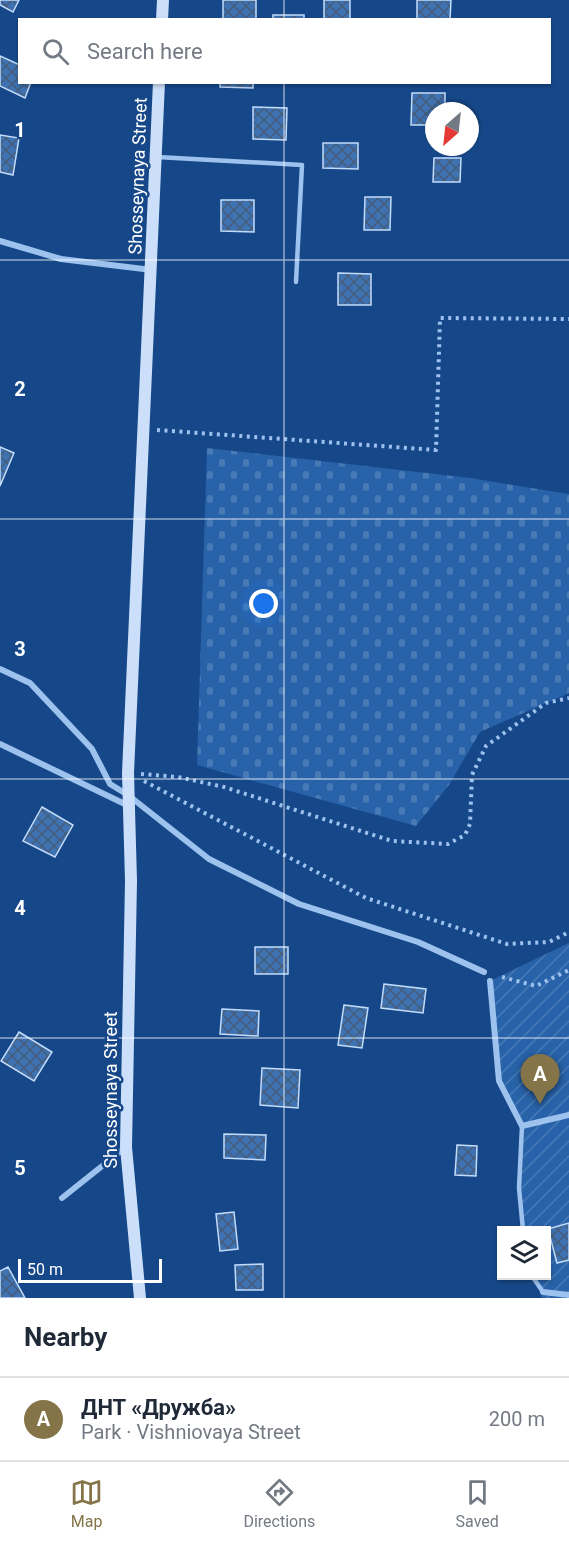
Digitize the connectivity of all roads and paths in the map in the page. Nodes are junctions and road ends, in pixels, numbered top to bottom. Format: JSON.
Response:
{"nodes":[{"id":1,"x":163,"y":0,"type":"edge"},
{"id":2,"x":162,"y":18,"type":"edge"},
{"id":3,"x":159,"y":84,"type":"edge"},
{"id":4,"x":157,"y":157,"type":"junction"},
{"id":5,"x":0,"y":241,"type":"edge"},
{"id":6,"x":152,"y":270,"type":"junction"},
{"id":7,"x":296,"y":282,"type":"dead end"},
{"id":8,"x":569,"y":319,"type":"edge"},
{"id":9,"x":145,"y":429,"type":"junction"},
{"id":10,"x":0,"y":669,"type":"edge"},
{"id":11,"x":569,"y":698,"type":"edge"},
{"id":12,"x":0,"y":744,"type":"edge"},
{"id":13,"x":128,"y":773,"type":"junction"},
{"id":14,"x":128,"y":800,"type":"junction"},
{"id":15,"x":569,"y":932,"type":"edge"},
{"id":16,"x":569,"y":970,"type":"edge"},
{"id":17,"x":484,"y":972,"type":"joint"},
{"id":18,"x":490,"y":981,"type":"dead end"},
{"id":19,"x":569,"y":1115,"type":"edge"},
{"id":20,"x":522,"y":1126,"type":"junction"},
{"id":21,"x":126,"y":1147,"type":"junction"},
{"id":22,"x":62,"y":1198,"type":"dead end"},
{"id":23,"x":523,"y":1226,"type":"edge"},
{"id":24,"x":535,"y":1280,"type":"edge"},
{"id":25,"x":543,"y":1292,"type":"joint"},
{"id":26,"x":569,"y":1295,"type":"edge"},
{"id":27,"x":140,"y":1298,"type":"edge"}],
"edges":[{"from":1,"to":2,"type":"street"},
{"from":3,"to":4,"type":"street","name":"Shosseynaya Street"},
{"from":4,"to":6,"type":"street","name":"Shosseynaya Street"},
{"from":4,"to":7,"type":"lane"},
{"from":5,"to":6,"type":"street"},
{"from":6,"to":9,"type":"street","name":"Shosseynaya Street"},
{"from":8,"to":9,"type":"path"},
{"from":9,"to":13,"type":"street","name":"Shosseynaya Street"},
{"from":10,"to":14,"type":"street"},
{"from":11,"to":13,"type":"path"},
{"from":12,"to":14,"type":"street"},
{"from":13,"to":14,"type":"street","name":"Shosseynaya Street"},
{"from":13,"to":15,"type":"path"},
{"from":14,"to":17,"type":"street"},
{"from":14,"to":21,"type":"street","name":"Shosseynaya Street"},
{"from":16,"to":17,"type":"path"},
{"from":18,"to":20,"type":"street"},
{"from":19,"to":20,"type":"street"},
{"from":20,"to":23,"type":"lane"},
{"from":21,"to":22,"type":"street"},
{"from":21,"to":27,"type":"street","name":"Shosseynaya Street"},
{"from":24,"to":25,"type":"lane"},
{"from":25,"to":26,"type":"street"}]}
